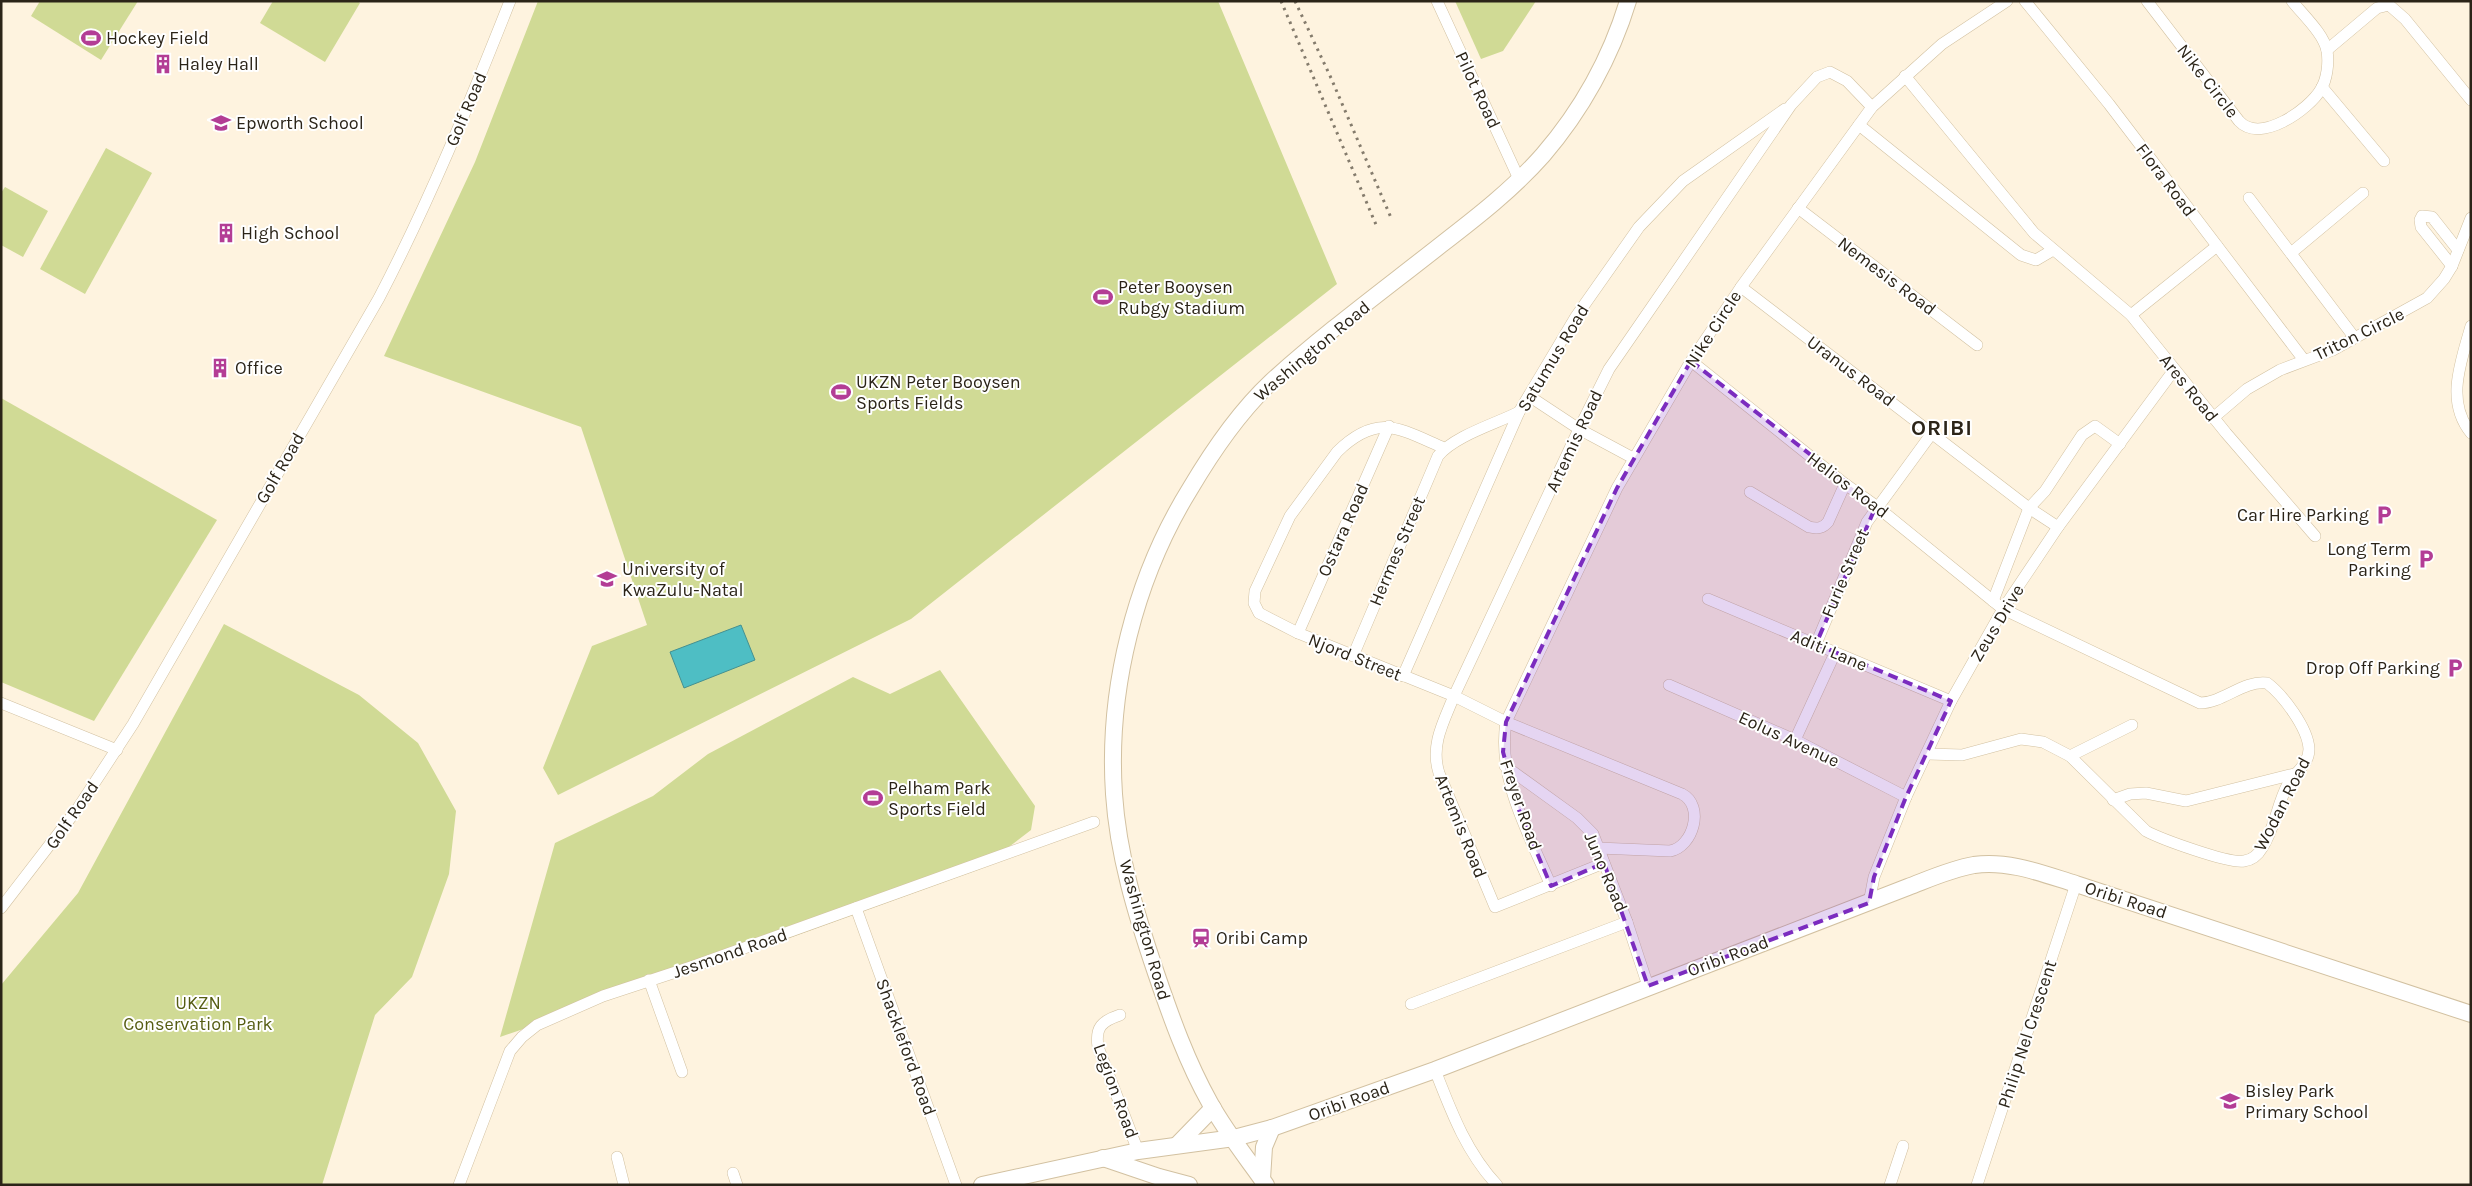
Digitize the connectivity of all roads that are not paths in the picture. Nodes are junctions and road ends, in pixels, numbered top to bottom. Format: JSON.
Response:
{"nodes":[{"id":1,"x":510,"y":1,"type":"edge"},
{"id":2,"x":1437,"y":1,"type":"edge"},
{"id":3,"x":1628,"y":1,"type":"edge"},
{"id":4,"x":2007,"y":1,"type":"edge"},
{"id":5,"x":2026,"y":1,"type":"edge"},
{"id":6,"x":2147,"y":1,"type":"edge"},
{"id":7,"x":2292,"y":1,"type":"edge"},
{"id":8,"x":2327,"y":50,"type":"junction"},
{"id":9,"x":1905,"y":76,"type":"junction"},
{"id":10,"x":2322,"y":87,"type":"junction"},
{"id":11,"x":2471,"y":100,"type":"edge"},
{"id":12,"x":1791,"y":105,"type":"junction"},
{"id":13,"x":1872,"y":107,"type":"junction"},
{"id":14,"x":1859,"y":125,"type":"junction"},
{"id":15,"x":2384,"y":160,"type":"dead end"},
{"id":16,"x":1519,"y":179,"type":"junction"},
{"id":17,"x":2364,"y":192,"type":"dead end"},
{"id":18,"x":2249,"y":198,"type":"dead end"},
{"id":19,"x":1798,"y":208,"type":"junction"},
{"id":20,"x":2471,"y":218,"type":"edge"},
{"id":21,"x":2217,"y":246,"type":"junction"},
{"id":22,"x":2053,"y":250,"type":"junction"},
{"id":23,"x":2458,"y":250,"type":"junction"},
{"id":24,"x":2291,"y":252,"type":"junction"},
{"id":25,"x":2452,"y":266,"type":"junction"},
{"id":26,"x":1741,"y":287,"type":"junction"},
{"id":27,"x":2132,"y":315,"type":"junction"},
{"id":28,"x":2471,"y":326,"type":"edge"},
{"id":29,"x":2354,"y":337,"type":"junction"},
{"id":30,"x":1977,"y":345,"type":"dead end"},
{"id":31,"x":2304,"y":360,"type":"junction"},
{"id":32,"x":1691,"y":361,"type":"junction"},
{"id":33,"x":2174,"y":370,"type":"junction"},
{"id":34,"x":1529,"y":396,"type":"junction"},
{"id":35,"x":1519,"y":412,"type":"junction"},
{"id":36,"x":2214,"y":418,"type":"junction"},
{"id":37,"x":1388,"y":426,"type":"junction"},
{"id":38,"x":1579,"y":429,"type":"junction"},
{"id":39,"x":1932,"y":433,"type":"junction"},
{"id":40,"x":2471,"y":434,"type":"edge"},
{"id":41,"x":2120,"y":444,"type":"junction"},
{"id":42,"x":1444,"y":448,"type":"junction"},
{"id":43,"x":1633,"y":458,"type":"junction"},
{"id":44,"x":1845,"y":484,"type":"junction"},
{"id":45,"x":1750,"y":492,"type":"dead end"},
{"id":46,"x":1876,"y":506,"type":"junction"},
{"id":47,"x":2029,"y":508,"type":"junction"},
{"id":48,"x":2058,"y":527,"type":"junction"},
{"id":49,"x":2315,"y":536,"type":"dead end"},
{"id":50,"x":1708,"y":599,"type":"dead end"},
{"id":51,"x":1993,"y":601,"type":"junction"},
{"id":52,"x":2003,"y":610,"type":"junction"},
{"id":53,"x":1298,"y":633,"type":"junction"},
{"id":54,"x":1816,"y":644,"type":"junction"},
{"id":55,"x":1835,"y":653,"type":"junction"},
{"id":56,"x":1353,"y":656,"type":"junction"},
{"id":57,"x":1402,"y":676,"type":"junction"},
{"id":58,"x":1669,"y":685,"type":"dead end"},
{"id":59,"x":1454,"y":696,"type":"junction"},
{"id":60,"x":1951,"y":701,"type":"junction"},
{"id":61,"x":1,"y":703,"type":"edge"},
{"id":62,"x":1506,"y":722,"type":"junction"},
{"id":63,"x":2132,"y":725,"type":"dead end"},
{"id":64,"x":1795,"y":740,"type":"junction"},
{"id":65,"x":117,"y":750,"type":"junction"},
{"id":66,"x":1928,"y":754,"type":"junction"},
{"id":67,"x":2070,"y":756,"type":"junction"},
{"id":68,"x":1505,"y":765,"type":"junction"},
{"id":69,"x":2294,"y":774,"type":"junction"},
{"id":70,"x":1906,"y":797,"type":"junction"},
{"id":71,"x":2112,"y":800,"type":"junction"},
{"id":72,"x":1094,"y":822,"type":"dead end"},
{"id":73,"x":1598,"y":848,"type":"junction"},
{"id":74,"x":1604,"y":863,"type":"junction"},
{"id":75,"x":2076,"y":884,"type":"junction"},
{"id":76,"x":1551,"y":886,"type":"junction"},
{"id":77,"x":1869,"y":903,"type":"junction"},
{"id":78,"x":1,"y":908,"type":"edge"},
{"id":79,"x":856,"y":908,"type":"junction"},
{"id":80,"x":1627,"y":922,"type":"junction"},
{"id":81,"x":649,"y":980,"type":"junction"},
{"id":82,"x":1648,"y":986,"type":"junction"},
{"id":83,"x":1411,"y":1004,"type":"dead end"},
{"id":84,"x":2471,"y":1014,"type":"edge"},
{"id":85,"x":1120,"y":1015,"type":"dead end"},
{"id":86,"x":1435,"y":1070,"type":"junction"},
{"id":87,"x":682,"y":1072,"type":"dead end"},
{"id":88,"x":1213,"y":1108,"type":"junction"},
{"id":89,"x":1272,"y":1128,"type":"junction"},
{"id":90,"x":1234,"y":1138,"type":"junction"},
{"id":91,"x":1178,"y":1144,"type":"junction"},
{"id":92,"x":1903,"y":1146,"type":"dead end"},
{"id":93,"x":1155,"y":1148,"type":"junction"},
{"id":94,"x":1138,"y":1151,"type":"junction"},
{"id":95,"x":617,"y":1157,"type":"dead end"},
{"id":96,"x":1103,"y":1158,"type":"junction"},
{"id":97,"x":733,"y":1173,"type":"dead end"},
{"id":98,"x":1159,"y":1177,"type":"junction"},
{"id":99,"x":1264,"y":1182,"type":"edge"},
{"id":100,"x":459,"y":1185,"type":"edge"},
{"id":101,"x":624,"y":1185,"type":"edge"},
{"id":102,"x":737,"y":1185,"type":"edge"},
{"id":103,"x":956,"y":1185,"type":"edge"},
{"id":104,"x":982,"y":1185,"type":"edge"},
{"id":105,"x":1189,"y":1185,"type":"edge"},
{"id":106,"x":1497,"y":1185,"type":"edge"},
{"id":107,"x":1890,"y":1185,"type":"edge"},
{"id":108,"x":1977,"y":1185,"type":"edge"}],
"edges":[{"from":1,"to":65,"type":"street","name":"Golf Road"},
{"from":2,"to":16,"type":"street","name":"Pilot Road"},
{"from":3,"to":16,"type":"main road","name":"Washington Road"},
{"from":4,"to":9,"type":"street","name":"Nike Circle"},
{"from":5,"to":21,"type":"street","name":"Flora Road"},
{"from":6,"to":10,"type":"street","name":"Nike Circle"},
{"from":7,"to":8,"type":"street"},
{"from":8,"to":10,"type":"street"},
{"from":8,"to":11,"type":"street"},
{"from":9,"to":13,"type":"street","name":"Nike Circle"},
{"from":9,"to":22,"type":"street","name":"Ares Road"},
{"from":10,"to":15,"type":"street"},
{"from":12,"to":13,"type":"street","name":"Artemis Road"},
{"from":12,"to":34,"type":"street","name":"Satumus Road"},
{"from":12,"to":38,"type":"street","name":"Artemis Road"},
{"from":13,"to":14,"type":"street","name":"Nike Circle"},
{"from":14,"to":19,"type":"street","name":"Nike Circle"},
{"from":14,"to":22,"type":"street"},
{"from":16,"to":88,"type":"main road","name":"Washington Road"},
{"from":17,"to":24,"type":"street"},
{"from":18,"to":24,"type":"street"},
{"from":19,"to":26,"type":"street","name":"Nike Circle"},
{"from":19,"to":30,"type":"street","name":"Nemesis Road"},
{"from":20,"to":23,"type":"street","name":"Triton Circle"},
{"from":21,"to":27,"type":"street"},
{"from":21,"to":31,"type":"street","name":"Flora Road"},
{"from":22,"to":27,"type":"street","name":"Ares Road"},
{"from":23,"to":25,"type":"street","name":"Triton Circle"},
{"from":23,"to":25,"type":"street"},
{"from":24,"to":29,"type":"street"},
{"from":25,"to":29,"type":"street","name":"Triton Circle"},
{"from":26,"to":32,"type":"street","name":"Nike Circle"},
{"from":26,"to":39,"type":"street","name":"Uranus Road"},
{"from":27,"to":33,"type":"street","name":"Ares Road"},
{"from":28,"to":40,"type":"street"},
{"from":29,"to":31,"type":"street","name":"Triton Circle"},
{"from":31,"to":36,"type":"street","name":"Triton Circle"},
{"from":32,"to":43,"type":"street","name":"Nike Circle"},
{"from":32,"to":44,"type":"street","name":"Helios Road"},
{"from":33,"to":36,"type":"street","name":"Ares Road"},
{"from":33,"to":41,"type":"street","name":"Zeus Drive"},
{"from":34,"to":35,"type":"street","name":"Satumus Road"},
{"from":34,"to":38,"type":"street"},
{"from":35,"to":42,"type":"street"},
{"from":35,"to":57,"type":"street","name":"Satumus Road"},
{"from":36,"to":49,"type":"street","name":"Ares Road"},
{"from":37,"to":42,"type":"street"},
{"from":37,"to":53,"type":"street","name":"Ostara Road"},
{"from":37,"to":53,"type":"street","name":"Njord Street"},
{"from":38,"to":43,"type":"street"},
{"from":38,"to":59,"type":"street","name":"Artemis Road"},
{"from":39,"to":46,"type":"street","name":"Furie Street"},
{"from":39,"to":47,"type":"street","name":"Uranus Road"},
{"from":41,"to":47,"type":"street"},
{"from":41,"to":48,"type":"street","name":"Zeus Drive"},
{"from":42,"to":56,"type":"street","name":"Hermes Street"},
{"from":43,"to":62,"type":"street","name":"Nike Circle"},
{"from":44,"to":45,"type":"street"},
{"from":44,"to":46,"type":"street","name":"Helios Road"},
{"from":46,"to":51,"type":"street","name":"Helios Road"},
{"from":46,"to":54,"type":"street","name":"Furie Street"},
{"from":47,"to":48,"type":"street","name":"Uranus Road"},
{"from":47,"to":51,"type":"street"},
{"from":48,"to":52,"type":"street","name":"Zeus Drive"},
{"from":50,"to":54,"type":"street","name":"Aditi Lane"},
{"from":51,"to":52,"type":"street","name":"Helios Road"},
{"from":52,"to":60,"type":"street","name":"Zeus Drive"},
{"from":52,"to":69,"type":"street","name":"Wodan Road"},
{"from":53,"to":56,"type":"street","name":"Njord Street"},
{"from":54,"to":55,"type":"street","name":"Aditi Lane"},
{"from":55,"to":60,"type":"street","name":"Aditi Lane"},
{"from":55,"to":64,"type":"street"},
{"from":56,"to":57,"type":"street","name":"Njord Street"},
{"from":57,"to":59,"type":"street","name":"Njord Street"},
{"from":58,"to":64,"type":"street","name":"Eolus Avenue"},
{"from":59,"to":62,"type":"street","name":"Njord Street"},
{"from":59,"to":76,"type":"street","name":"Artemis Road"},
{"from":60,"to":66,"type":"street","name":"Zeus Drive"},
{"from":61,"to":65,"type":"street"},
{"from":62,"to":68,"type":"street","name":"Freyer Road"},
{"from":62,"to":73,"type":"street","name":"Njord Street"},
{"from":63,"to":67,"type":"street"},
{"from":64,"to":70,"type":"street","name":"Eolus Avenue"},
{"from":65,"to":78,"type":"street","name":"Golf Road"},
{"from":66,"to":67,"type":"street","name":"Wodan Road"},
{"from":66,"to":70,"type":"street","name":"Zeus Drive"},
{"from":67,"to":71,"type":"street","name":"Wodan Road"},
{"from":68,"to":73,"type":"street","name":"Juno Road"},
{"from":68,"to":76,"type":"street","name":"Freyer Road"},
{"from":69,"to":71,"type":"street"},
{"from":69,"to":71,"type":"street","name":"Wodan Road"},
{"from":70,"to":77,"type":"street","name":"Zeus Drive"},
{"from":72,"to":79,"type":"street","name":"Jesmond Road"},
{"from":73,"to":74,"type":"street","name":"Juno Road"},
{"from":74,"to":76,"type":"street"},
{"from":74,"to":80,"type":"street","name":"Juno Road"},
{"from":75,"to":77,"type":"main road","name":"Oribi Road"},
{"from":75,"to":84,"type":"main road","name":"Oribi Road"},
{"from":75,"to":108,"type":"street","name":"Philip Nel Crescent"},
{"from":77,"to":82,"type":"main road","name":"Oribi Road"},
{"from":79,"to":81,"type":"street","name":"Jesmond Road"},
{"from":79,"to":103,"type":"street","name":"Shackleford Road"},
{"from":80,"to":82,"type":"street","name":"Juno Road"},
{"from":80,"to":83,"type":"street"},
{"from":81,"to":87,"type":"street"},
{"from":81,"to":100,"type":"street","name":"Jesmond Road"},
{"from":82,"to":86,"type":"main road","name":"Oribi Road"},
{"from":85,"to":94,"type":"street","name":"Legion Road"},
{"from":86,"to":89,"type":"main road","name":"Oribi Road"},
{"from":86,"to":106,"type":"street"},
{"from":88,"to":90,"type":"main road","name":"Washington Road"},
{"from":88,"to":91,"type":"main road"},
{"from":89,"to":90,"type":"main road","name":"Oribi Road"},
{"from":89,"to":99,"type":"main road"},
{"from":90,"to":91,"type":"main road","name":"Oribi Road"},
{"from":90,"to":99,"type":"main road","name":"Washington Road"},
{"from":91,"to":93,"type":"main road","name":"Oribi Road"},
{"from":92,"to":107,"type":"street"},
{"from":93,"to":94,"type":"main road","name":"Oribi Road"},
{"from":93,"to":98,"type":"main road"},
{"from":94,"to":96,"type":"main road","name":"Oribi Road"},
{"from":95,"to":101,"type":"street"},
{"from":96,"to":98,"type":"main road"},
{"from":96,"to":104,"type":"main road","name":"Oribi Road"},
{"from":97,"to":102,"type":"street"},
{"from":98,"to":105,"type":"main road"}]}
